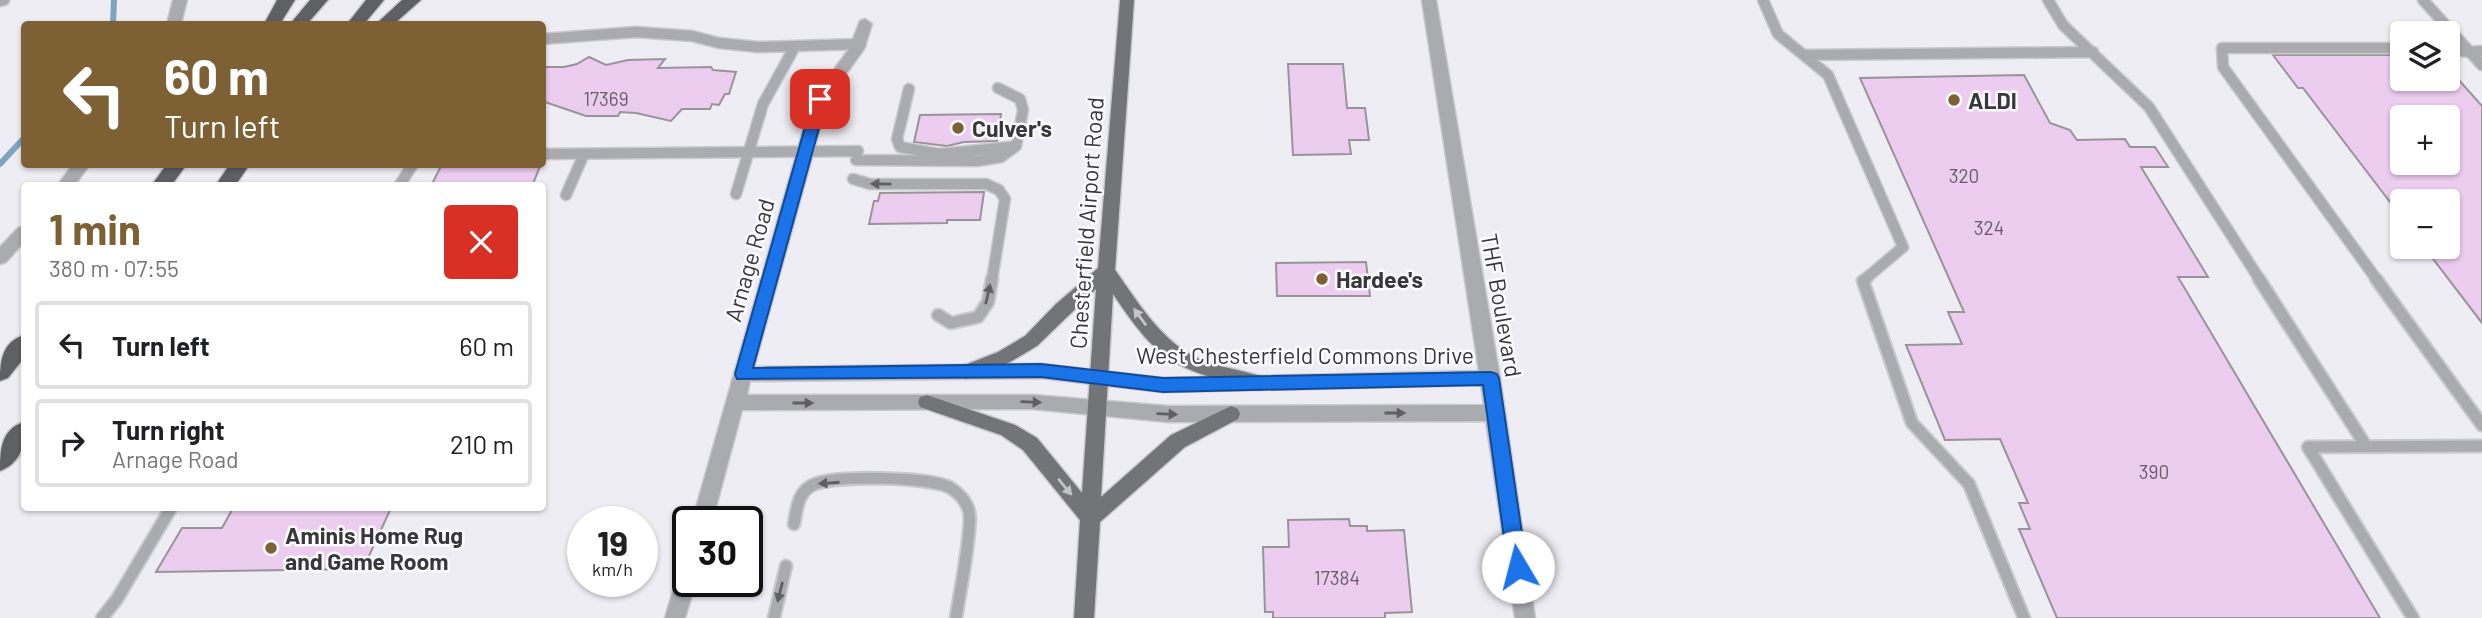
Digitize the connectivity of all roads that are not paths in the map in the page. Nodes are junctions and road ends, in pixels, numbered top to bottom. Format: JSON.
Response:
{"nodes":[{"id":1,"x":180,"y":0,"type":"edge"},
{"id":2,"x":286,"y":0,"type":"edge"},
{"id":3,"x":319,"y":0,"type":"edge"},
{"id":4,"x":375,"y":0,"type":"edge"},
{"id":5,"x":412,"y":0,"type":"edge"},
{"id":6,"x":1127,"y":0,"type":"edge"},
{"id":7,"x":1429,"y":0,"type":"edge"},
{"id":8,"x":1763,"y":0,"type":"edge"},
{"id":9,"x":2048,"y":0,"type":"edge"},
{"id":10,"x":2423,"y":0,"type":"edge"},
{"id":11,"x":175,"y":21,"type":"edge"},
{"id":12,"x":274,"y":21,"type":"edge"},
{"id":13,"x":301,"y":21,"type":"edge"},
{"id":14,"x":358,"y":21,"type":"edge"},
{"id":15,"x":388,"y":21,"type":"edge"},
{"id":16,"x":865,"y":24,"type":"dead end"},
{"id":17,"x":546,"y":38,"type":"edge"},
{"id":18,"x":861,"y":44,"type":"junction"},
{"id":19,"x":794,"y":48,"type":"junction"},
{"id":20,"x":2390,"y":48,"type":"edge"},
{"id":21,"x":2460,"y":51,"type":"edge"},
{"id":22,"x":2482,"y":51,"type":"edge"},
{"id":23,"x":2093,"y":52,"type":"junction"},
{"id":24,"x":2470,"y":52,"type":"junction"},
{"id":25,"x":1804,"y":55,"type":"junction"},
{"id":26,"x":2482,"y":65,"type":"edge"},
{"id":27,"x":998,"y":88,"type":"dead end"},
{"id":28,"x":909,"y":89,"type":"dead end"},
{"id":29,"x":1016,"y":146,"type":"junction"},
{"id":30,"x":748,"y":152,"type":"junction"},
{"id":31,"x":805,"y":152,"type":"junction"},
{"id":32,"x":546,"y":154,"type":"edge"},
{"id":33,"x":584,"y":154,"type":"junction"},
{"id":34,"x":79,"y":168,"type":"edge"},
{"id":35,"x":175,"y":168,"type":"edge"},
{"id":36,"x":238,"y":168,"type":"edge"},
{"id":37,"x":853,"y":179,"type":"dead end"},
{"id":38,"x":68,"y":182,"type":"edge"},
{"id":39,"x":163,"y":182,"type":"edge"},
{"id":40,"x":227,"y":182,"type":"edge"},
{"id":41,"x":736,"y":194,"type":"dead end"},
{"id":42,"x":566,"y":195,"type":"dead end"},
{"id":43,"x":21,"y":235,"type":"edge"},
{"id":44,"x":0,"y":258,"type":"edge"},
{"id":45,"x":1106,"y":271,"type":"junction"},
{"id":46,"x":938,"y":315,"type":"dead end"},
{"id":47,"x":21,"y":347,"type":"edge"},
{"id":48,"x":0,"y":372,"type":"edge"},
{"id":49,"x":966,"y":372,"type":"junction"},
{"id":50,"x":743,"y":374,"type":"junction"},
{"id":51,"x":1100,"y":377,"type":"junction"},
{"id":52,"x":1491,"y":378,"type":"junction"},
{"id":53,"x":1260,"y":383,"type":"junction"},
{"id":54,"x":928,"y":402,"type":"junction"},
{"id":55,"x":735,"y":403,"type":"junction"},
{"id":56,"x":1099,"y":409,"type":"junction"},
{"id":57,"x":1496,"y":413,"type":"junction"},
{"id":58,"x":1231,"y":414,"type":"junction"},
{"id":59,"x":2482,"y":425,"type":"edge"},
{"id":60,"x":21,"y":435,"type":"edge"},
{"id":61,"x":2366,"y":446,"type":"junction"},
{"id":62,"x":2482,"y":446,"type":"edge"},
{"id":63,"x":0,"y":461,"type":"edge"},
{"id":64,"x":706,"y":506,"type":"edge"},
{"id":65,"x":169,"y":511,"type":"edge"},
{"id":66,"x":1091,"y":517,"type":"junction"},
{"id":67,"x":794,"y":524,"type":"dead end"},
{"id":68,"x":786,"y":566,"type":"dead end"},
{"id":69,"x":682,"y":597,"type":"edge"},
{"id":70,"x":102,"y":618,"type":"edge"},
{"id":71,"x":676,"y":618,"type":"edge"},
{"id":72,"x":774,"y":618,"type":"edge"},
{"id":73,"x":956,"y":618,"type":"edge"},
{"id":74,"x":1084,"y":618,"type":"edge"},
{"id":75,"x":1525,"y":618,"type":"edge"},
{"id":76,"x":2024,"y":618,"type":"edge"},
{"id":77,"x":2413,"y":618,"type":"edge"}],
"edges":[{"from":1,"to":11,"type":"street"},
{"from":2,"to":12,"type":"highway"},
{"from":3,"to":13,"type":"highway"},
{"from":4,"to":14,"type":"highway"},
{"from":5,"to":15,"type":"highway"},
{"from":6,"to":45,"type":"main road","name":"Chesterfield Airport Road"},
{"from":7,"to":52,"type":"street","name":"THF Boulevard"},
{"from":8,"to":25,"type":"lane"},
{"from":9,"to":23,"type":"lane"},
{"from":10,"to":24,"type":"lane"},
{"from":16,"to":18,"type":"street","name":"Arnage Road"},
{"from":17,"to":19,"type":"lane"},
{"from":18,"to":19,"type":"lane"},
{"from":18,"to":31,"type":"street","name":"Arnage Road"},
{"from":19,"to":30,"type":"lane"},
{"from":20,"to":59,"type":"lane"},
{"from":21,"to":24,"type":"lane"},
{"from":22,"to":24,"type":"lane"},
{"from":23,"to":25,"type":"lane"},
{"from":23,"to":61,"type":"lane"},
{"from":24,"to":26,"type":"lane"},
{"from":25,"to":76,"type":"lane"},
{"from":27,"to":29,"type":"lane"},
{"from":28,"to":29,"type":"lane"},
{"from":29,"to":31,"type":"lane"},
{"from":30,"to":31,"type":"lane"},
{"from":30,"to":33,"type":"lane"},
{"from":30,"to":41,"type":"lane"},
{"from":31,"to":50,"type":"street","name":"Arnage Road"},
{"from":32,"to":33,"type":"lane"},
{"from":33,"to":42,"type":"lane"},
{"from":34,"to":38,"type":"street"},
{"from":35,"to":39,"type":"highway"},
{"from":36,"to":40,"type":"highway"},
{"from":46,"to":37,"type":"lane","one_way":true},
{"from":43,"to":44,"type":"street"},
{"from":45,"to":49,"type":"main road"},
{"from":45,"to":51,"type":"main road","name":"Chesterfield Airport Road"},
{"from":53,"to":45,"type":"main road","one_way":true},
{"from":47,"to":48,"type":"highway"},
{"from":49,"to":50,"type":"street","name":"West Chesterfield Commons Drive"},
{"from":49,"to":51,"type":"street","name":"West Chesterfield Commons Drive"},
{"from":50,"to":55,"type":"street","name":"Arnage Road"},
{"from":51,"to":53,"type":"street","name":"West Chesterfield Commons Drive"},
{"from":51,"to":56,"type":"main road","name":"Chesterfield Airport Road"},
{"from":52,"to":53,"type":"street","name":"West Chesterfield Commons Drive"},
{"from":52,"to":57,"type":"street","name":"THF Boulevard"},
{"from":55,"to":54,"type":"street","one_way":true},
{"from":54,"to":56,"type":"street","one_way":true},
{"from":54,"to":66,"type":"main road","one_way":true},
{"from":55,"to":64,"type":"street","name":"Arnage Road"},
{"from":56,"to":58,"type":"street","one_way":true},
{"from":56,"to":66,"type":"main road","name":"Chesterfield Airport Road"},
{"from":58,"to":57,"type":"street","one_way":true},
{"from":57,"to":75,"type":"street","name":"THF Boulevard"},
{"from":58,"to":66,"type":"main road"},
{"from":60,"to":63,"type":"highway"},
{"from":61,"to":62,"type":"lane"},
{"from":61,"to":77,"type":"lane"},
{"from":65,"to":70,"type":"lane"},
{"from":66,"to":74,"type":"main road","name":"Chesterfield Airport Road"},
{"from":73,"to":67,"type":"lane","one_way":true},
{"from":68,"to":72,"type":"lane","one_way":true},
{"from":69,"to":71,"type":"street"}]}
